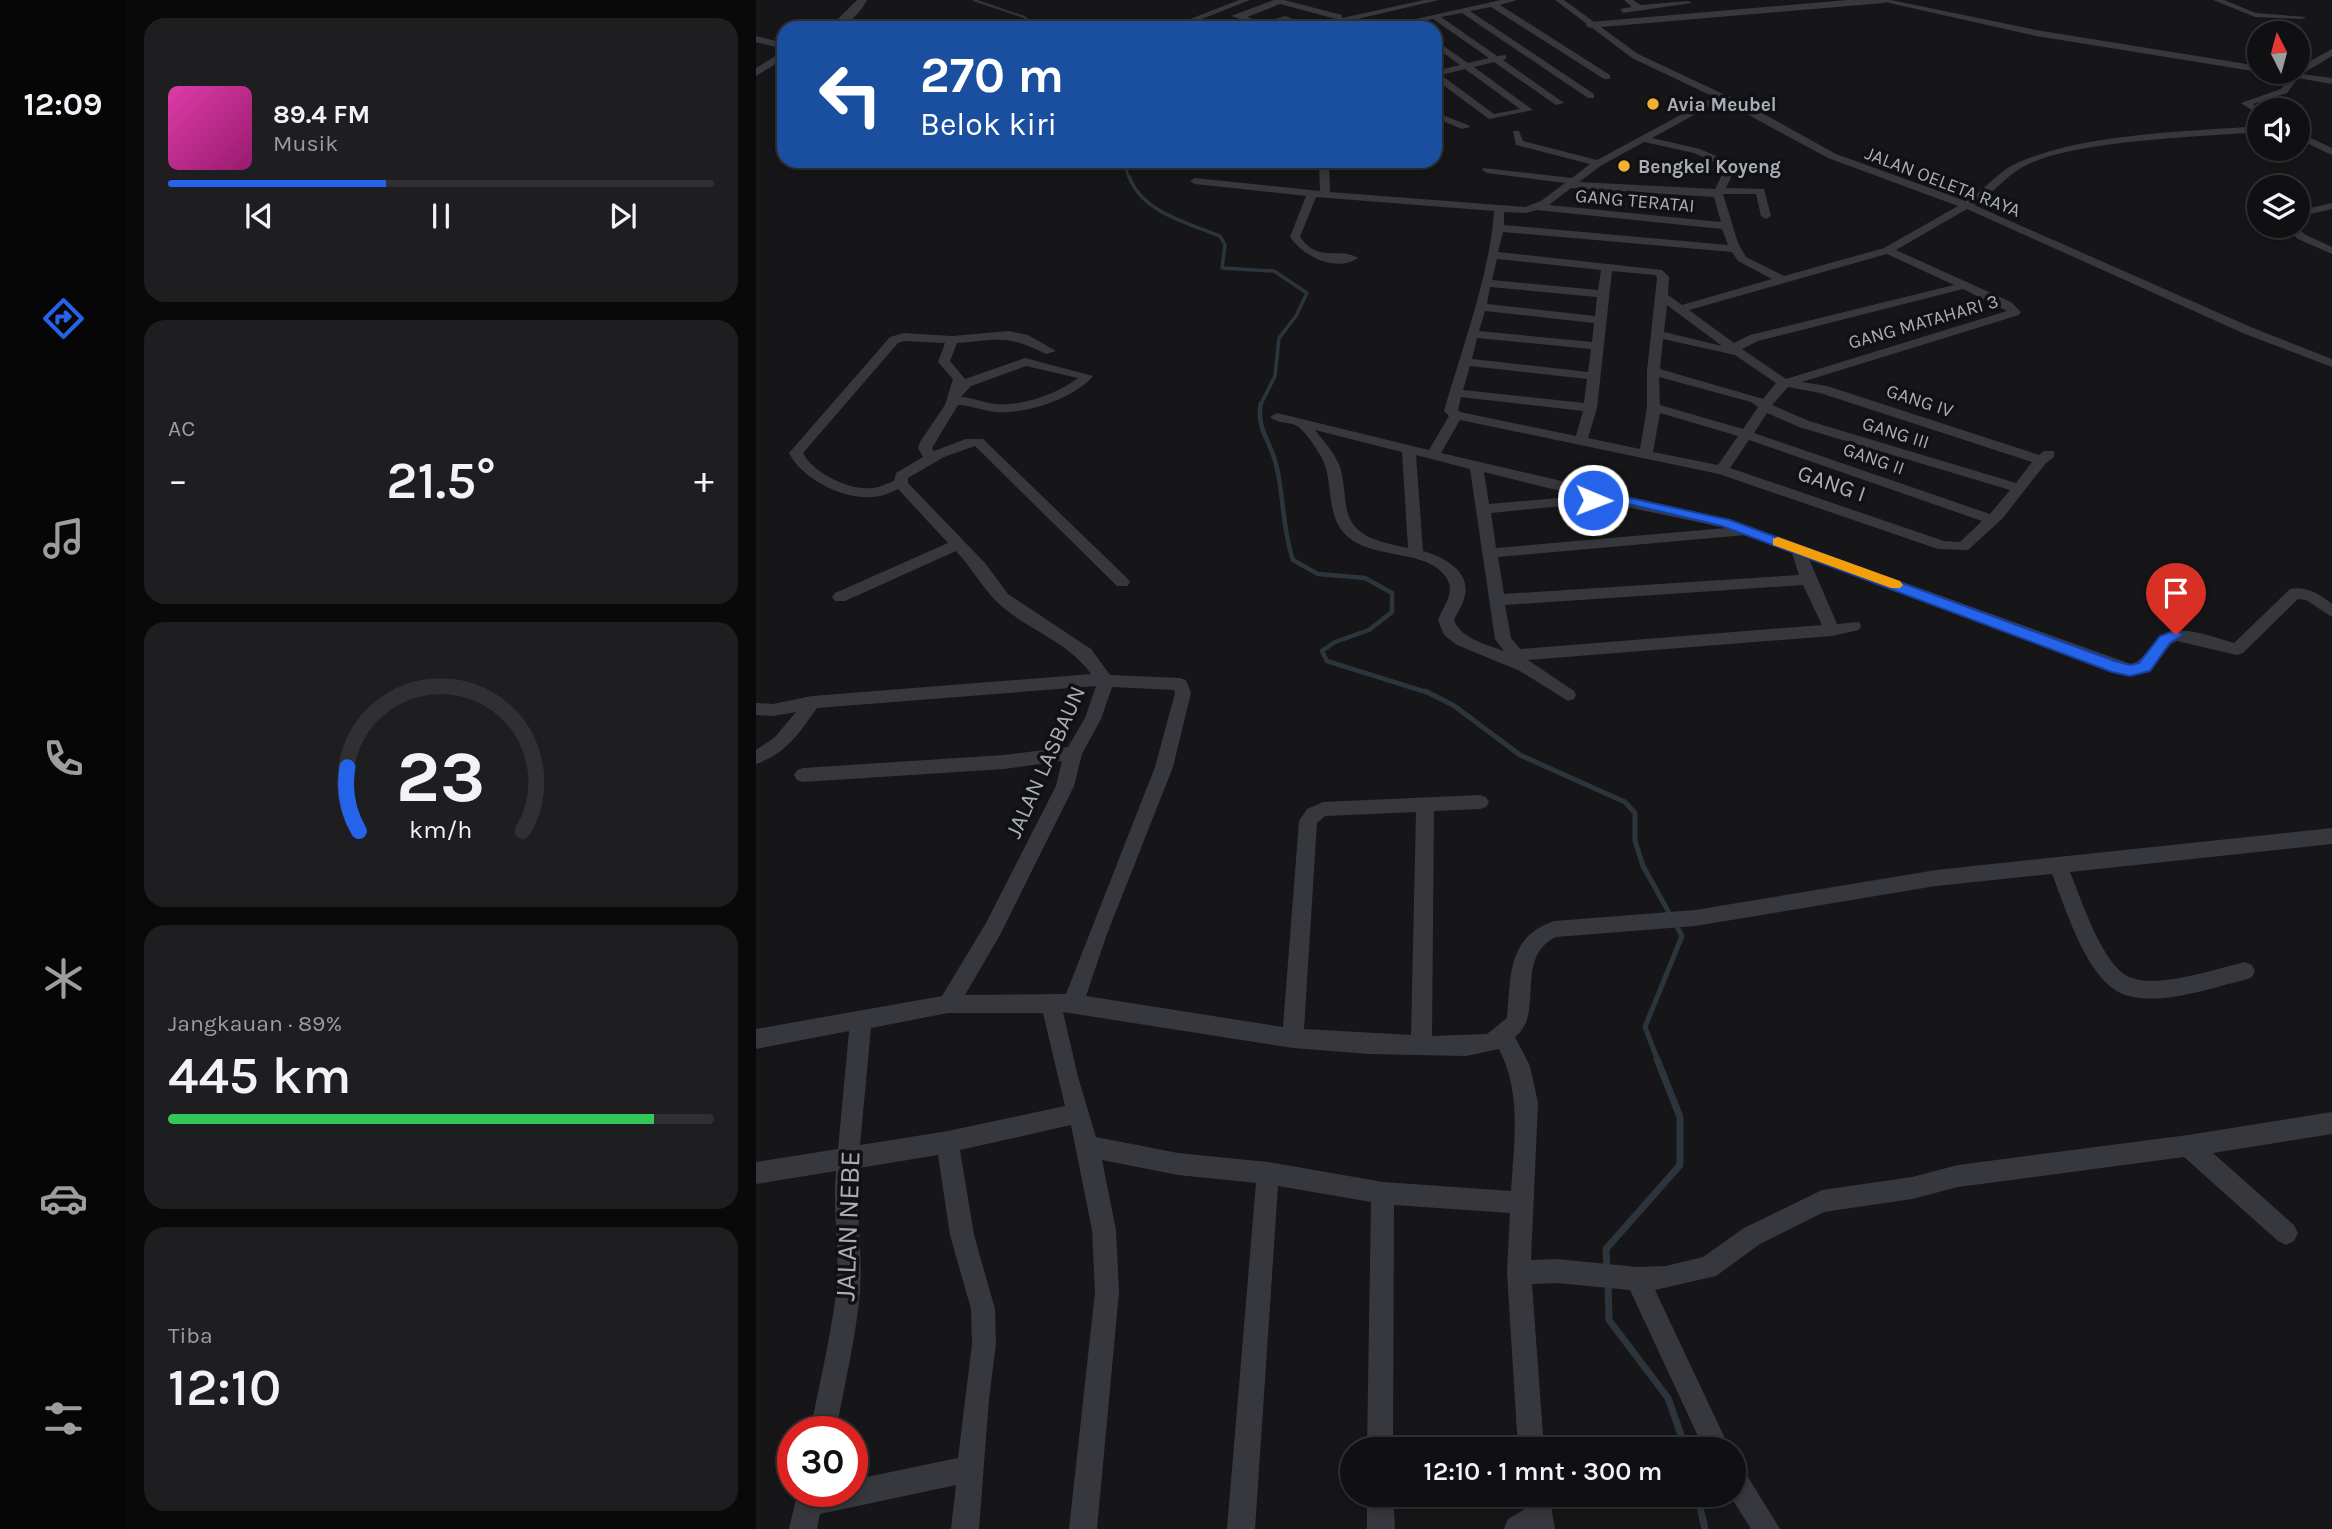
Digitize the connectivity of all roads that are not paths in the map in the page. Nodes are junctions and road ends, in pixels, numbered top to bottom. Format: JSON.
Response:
{"nodes":[{"id":1,"x":862,"y":0,"type":"edge"},
{"id":2,"x":1246,"y":0,"type":"edge"},
{"id":3,"x":1435,"y":0,"type":"edge"},
{"id":4,"x":1513,"y":0,"type":"edge"},
{"id":5,"x":1580,"y":0,"type":"edge"},
{"id":6,"x":1628,"y":0,"type":"edge"},
{"id":7,"x":1882,"y":0,"type":"edge"},
{"id":8,"x":2217,"y":0,"type":"edge"},
{"id":9,"x":1686,"y":1,"type":"edge"},
{"id":10,"x":1561,"y":2,"type":"edge"},
{"id":11,"x":1210,"y":3,"type":"edge"},
{"id":12,"x":1492,"y":4,"type":"junction"},
{"id":13,"x":1639,"y":8,"type":"junction"},
{"id":14,"x":1464,"y":10,"type":"junction"},
{"id":15,"x":1623,"y":11,"type":"dead end"},
{"id":16,"x":1224,"y":12,"type":"junction"},
{"id":17,"x":1706,"y":14,"type":"junction"},
{"id":18,"x":1433,"y":16,"type":"junction"},
{"id":19,"x":1239,"y":17,"type":"junction"},
{"id":20,"x":2302,"y":17,"type":"dead end"},
{"id":21,"x":1344,"y":19,"type":"junction"},
{"id":22,"x":842,"y":21,"type":"edge"},
{"id":23,"x":1167,"y":21,"type":"edge"},
{"id":24,"x":1194,"y":21,"type":"edge"},
{"id":25,"x":1252,"y":21,"type":"edge"},
{"id":26,"x":1336,"y":21,"type":"edge"},
{"id":27,"x":1411,"y":21,"type":"edge"},
{"id":28,"x":1440,"y":21,"type":"edge"},
{"id":29,"x":1442,"y":22,"type":"edge"},
{"id":30,"x":1590,"y":25,"type":"junction"},
{"id":31,"x":756,"y":38,"type":"edge"},
{"id":32,"x":777,"y":44,"type":"edge"},
{"id":33,"x":1557,"y":45,"type":"junction"},
{"id":34,"x":1442,"y":48,"type":"edge"},
{"id":35,"x":1529,"y":51,"type":"junction"},
{"id":36,"x":2332,"y":52,"type":"edge"},
{"id":37,"x":777,"y":59,"type":"edge"},
{"id":38,"x":1497,"y":59,"type":"junction"},
{"id":39,"x":2310,"y":65,"type":"edge"},
{"id":40,"x":1466,"y":66,"type":"junction"},
{"id":41,"x":2247,"y":67,"type":"edge"},
{"id":42,"x":1442,"y":72,"type":"edge"},
{"id":43,"x":756,"y":73,"type":"edge"},
{"id":44,"x":2310,"y":76,"type":"edge"},
{"id":45,"x":1442,"y":79,"type":"edge"},
{"id":46,"x":2332,"y":82,"type":"edge"},
{"id":47,"x":2289,"y":84,"type":"edge"},
{"id":48,"x":1722,"y":96,"type":"junction"},
{"id":49,"x":2262,"y":98,"type":"edge"},
{"id":50,"x":1559,"y":103,"type":"dead end"},
{"id":51,"x":1442,"y":120,"type":"edge"},
{"id":52,"x":1465,"y":127,"type":"dead end"},
{"id":53,"x":2247,"y":130,"type":"edge"},
{"id":54,"x":1516,"y":133,"type":"dead end"},
{"id":55,"x":1643,"y":139,"type":"junction"},
{"id":56,"x":2310,"y":141,"type":"edge"},
{"id":57,"x":2332,"y":152,"type":"edge"},
{"id":58,"x":1598,"y":163,"type":"junction"},
{"id":59,"x":1324,"y":168,"type":"edge"},
{"id":60,"x":1487,"y":170,"type":"dead end"},
{"id":61,"x":1195,"y":181,"type":"dead end"},
{"id":62,"x":1572,"y":183,"type":"junction"},
{"id":63,"x":1719,"y":192,"type":"junction"},
{"id":64,"x":1312,"y":195,"type":"junction"},
{"id":65,"x":1325,"y":195,"type":"junction"},
{"id":66,"x":1966,"y":205,"type":"junction"},
{"id":67,"x":2332,"y":206,"type":"edge"},
{"id":68,"x":1539,"y":207,"type":"junction"},
{"id":69,"x":1499,"y":209,"type":"junction"},
{"id":70,"x":2310,"y":211,"type":"edge"},
{"id":71,"x":1766,"y":216,"type":"dead end"},
{"id":72,"x":1728,"y":226,"type":"junction"},
{"id":73,"x":1498,"y":228,"type":"junction"},
{"id":74,"x":2304,"y":238,"type":"edge"},
{"id":75,"x":1738,"y":249,"type":"junction"},
{"id":76,"x":1888,"y":250,"type":"junction"},
{"id":77,"x":2332,"y":251,"type":"edge"},
{"id":78,"x":1491,"y":255,"type":"junction"},
{"id":79,"x":1641,"y":255,"type":"junction"},
{"id":80,"x":1352,"y":258,"type":"dead end"},
{"id":81,"x":1607,"y":266,"type":"junction"},
{"id":82,"x":1784,"y":281,"type":"junction"},
{"id":83,"x":1484,"y":283,"type":"junction"},
{"id":84,"x":1962,"y":286,"type":"junction"},
{"id":85,"x":1603,"y":294,"type":"junction"},
{"id":86,"x":1662,"y":296,"type":"junction"},
{"id":87,"x":1480,"y":307,"type":"junction"},
{"id":88,"x":1681,"y":309,"type":"junction"},
{"id":89,"x":1601,"y":320,"type":"junction"},
{"id":90,"x":1472,"y":334,"type":"junction"},
{"id":91,"x":1657,"y":334,"type":"junction"},
{"id":92,"x":952,"y":340,"type":"junction"},
{"id":93,"x":1595,"y":346,"type":"junction"},
{"id":94,"x":1050,"y":351,"type":"dead end"},
{"id":95,"x":1737,"y":351,"type":"junction"},
{"id":96,"x":1465,"y":362,"type":"junction"},
{"id":97,"x":2332,"y":363,"type":"edge"},
{"id":98,"x":1653,"y":371,"type":"junction"},
{"id":99,"x":1593,"y":376,"type":"junction"},
{"id":100,"x":1785,"y":383,"type":"junction"},
{"id":101,"x":1458,"y":393,"type":"junction"},
{"id":102,"x":957,"y":396,"type":"junction"},
{"id":103,"x":1654,"y":407,"type":"junction"},
{"id":104,"x":1765,"y":407,"type":"junction"},
{"id":105,"x":1590,"y":408,"type":"junction"},
{"id":106,"x":1456,"y":415,"type":"junction"},
{"id":107,"x":1277,"y":417,"type":"dead end"},
{"id":108,"x":1302,"y":422,"type":"junction"},
{"id":109,"x":1745,"y":434,"type":"junction"},
{"id":110,"x":1581,"y":440,"type":"junction"},
{"id":111,"x":1409,"y":449,"type":"junction"},
{"id":112,"x":1646,"y":453,"type":"junction"},
{"id":113,"x":1434,"y":454,"type":"junction"},
{"id":114,"x":931,"y":459,"type":"junction"},
{"id":115,"x":1476,"y":465,"type":"junction"},
{"id":116,"x":1722,"y":470,"type":"junction"},
{"id":117,"x":901,"y":483,"type":"junction"},
{"id":118,"x":2019,"y":488,"type":"junction"},
{"id":119,"x":1607,"y":498,"type":"junction"},
{"id":120,"x":1483,"y":509,"type":"junction"},
{"id":121,"x":1990,"y":519,"type":"junction"},
{"id":122,"x":1749,"y":531,"type":"junction"},
{"id":123,"x":957,"y":545,"type":"junction"},
{"id":124,"x":1798,"y":549,"type":"junction"},
{"id":125,"x":1492,"y":552,"type":"junction"},
{"id":126,"x":1416,"y":554,"type":"junction"},
{"id":127,"x":1808,"y":580,"type":"junction"},
{"id":128,"x":1122,"y":582,"type":"dead end"},
{"id":129,"x":840,"y":597,"type":"dead end"},
{"id":130,"x":1499,"y":600,"type":"junction"},
{"id":131,"x":2332,"y":612,"type":"edge"},
{"id":132,"x":1853,"y":626,"type":"dead end"},
{"id":133,"x":1832,"y":631,"type":"junction"},
{"id":134,"x":1520,"y":661,"type":"junction"},
{"id":135,"x":1106,"y":682,"type":"junction"},
{"id":136,"x":1568,"y":695,"type":"dead end"},
{"id":137,"x":812,"y":702,"type":"junction"},
{"id":138,"x":756,"y":709,"type":"edge"},
{"id":139,"x":1073,"y":753,"type":"junction"},
{"id":140,"x":756,"y":757,"type":"edge"},
{"id":141,"x":803,"y":775,"type":"dead end"},
{"id":142,"x":1480,"y":802,"type":"dead end"},
{"id":143,"x":1425,"y":804,"type":"junction"},
{"id":144,"x":2332,"y":836,"type":"edge"},
{"id":145,"x":2057,"y":864,"type":"junction"},
{"id":146,"x":2245,"y":971,"type":"dead end"},
{"id":147,"x":1062,"y":1003,"type":"junction"},
{"id":148,"x":948,"y":1004,"type":"junction"},
{"id":149,"x":861,"y":1018,"type":"junction"},
{"id":150,"x":1503,"y":1035,"type":"junction"},
{"id":151,"x":1293,"y":1038,"type":"junction"},
{"id":152,"x":756,"y":1040,"type":"edge"},
{"id":153,"x":1421,"y":1044,"type":"junction"},
{"id":154,"x":1079,"y":1113,"type":"junction"},
{"id":155,"x":2332,"y":1123,"type":"edge"},
{"id":156,"x":948,"y":1142,"type":"junction"},
{"id":157,"x":1088,"y":1146,"type":"junction"},
{"id":158,"x":2188,"y":1146,"type":"junction"},
{"id":159,"x":848,"y":1156,"type":"junction"},
{"id":160,"x":756,"y":1173,"type":"edge"},
{"id":161,"x":1268,"y":1173,"type":"junction"},
{"id":162,"x":1383,"y":1193,"type":"junction"},
{"id":163,"x":1524,"y":1203,"type":"junction"},
{"id":164,"x":2286,"y":1233,"type":"dead end"},
{"id":165,"x":1519,"y":1272,"type":"junction"},
{"id":166,"x":1627,"y":1278,"type":"junction"},
{"id":167,"x":826,"y":1416,"type":"edge"},
{"id":168,"x":1380,"y":1437,"type":"edge"},
{"id":169,"x":1530,"y":1437,"type":"edge"},
{"id":170,"x":1711,"y":1437,"type":"edge"},
{"id":171,"x":972,"y":1468,"type":"junction"},
{"id":172,"x":868,"y":1487,"type":"edge"},
{"id":173,"x":1746,"y":1497,"type":"edge"},
{"id":174,"x":807,"y":1507,"type":"edge"},
{"id":175,"x":1380,"y":1507,"type":"edge"},
{"id":176,"x":803,"y":1529,"type":"edge"},
{"id":177,"x":965,"y":1529,"type":"edge"},
{"id":178,"x":1083,"y":1529,"type":"edge"},
{"id":179,"x":1241,"y":1529,"type":"edge"},
{"id":180,"x":1381,"y":1529,"type":"edge"},
{"id":181,"x":1766,"y":1529,"type":"edge"}],
"edges":[{"from":1,"to":22,"type":"street"},
{"from":2,"to":16,"type":"street"},
{"from":3,"to":21,"type":"street"},
{"from":4,"to":12,"type":"street"},
{"from":5,"to":10,"type":"street"},
{"from":6,"to":13,"type":"street"},
{"from":7,"to":17,"type":"street"},
{"from":7,"to":41,"type":"street"},
{"from":8,"to":20,"type":"street"},
{"from":9,"to":13,"type":"street"},
{"from":9,"to":17,"type":"street"},
{"from":10,"to":30,"type":"street","name":"JALAN OELETA RAYA"},
{"from":11,"to":16,"type":"street"},
{"from":11,"to":23,"type":"street"},
{"from":12,"to":14,"type":"street"},
{"from":12,"to":33,"type":"street"},
{"from":13,"to":15,"type":"street"},
{"from":14,"to":18,"type":"street"},
{"from":14,"to":35,"type":"street"},
{"from":16,"to":19,"type":"street"},
{"from":16,"to":24,"type":"street"},
{"from":17,"to":30,"type":"street"},
{"from":18,"to":27,"type":"street"},
{"from":18,"to":28,"type":"street"},
{"from":19,"to":21,"type":"street"},
{"from":19,"to":25,"type":"street"},
{"from":21,"to":26,"type":"street"},
{"from":29,"to":38,"type":"street"},
{"from":30,"to":48,"type":"street","name":"JALAN OELETA RAYA"},
{"from":31,"to":32,"type":"street"},
{"from":33,"to":35,"type":"street"},
{"from":33,"to":35,"type":"street"},
{"from":34,"to":40,"type":"street"},
{"from":35,"to":38,"type":"street"},
{"from":36,"to":39,"type":"street"},
{"from":37,"to":43,"type":"street"},
{"from":38,"to":40,"type":"street"},
{"from":38,"to":50,"type":"street"},
{"from":40,"to":42,"type":"street"},
{"from":40,"to":45,"type":"street"},
{"from":44,"to":46,"type":"street"},
{"from":47,"to":49,"type":"street"},
{"from":48,"to":55,"type":"street"},
{"from":48,"to":66,"type":"street","name":"JALAN OELETA RAYA"},
{"from":51,"to":52,"type":"street"},
{"from":53,"to":66,"type":"street"},
{"from":54,"to":58,"type":"street"},
{"from":55,"to":58,"type":"street"},
{"from":55,"to":63,"type":"street"},
{"from":56,"to":57,"type":"street"},
{"from":58,"to":62,"type":"street"},
{"from":59,"to":65,"type":"street"},
{"from":60,"to":62,"type":"street"},
{"from":61,"to":64,"type":"street","name":"GANG TERATAI"},
{"from":62,"to":63,"type":"street"},
{"from":62,"to":68,"type":"street"},
{"from":63,"to":71,"type":"street"},
{"from":63,"to":72,"type":"street"},
{"from":64,"to":65,"type":"street","name":"GANG TERATAI"},
{"from":64,"to":80,"type":"street"},
{"from":65,"to":69,"type":"street","name":"GANG TERATAI"},
{"from":66,"to":76,"type":"street"},
{"from":66,"to":97,"type":"street","name":"JALAN OELETA RAYA"},
{"from":67,"to":70,"type":"street"},
{"from":68,"to":69,"type":"street","name":"GANG TERATAI"},
{"from":68,"to":72,"type":"street","name":"GANG TERATAI"},
{"from":69,"to":73,"type":"street"},
{"from":72,"to":75,"type":"street"},
{"from":73,"to":78,"type":"street"},
{"from":73,"to":79,"type":"street"},
{"from":74,"to":77,"type":"street"},
{"from":75,"to":79,"type":"street"},
{"from":75,"to":82,"type":"street"},
{"from":76,"to":82,"type":"street"},
{"from":76,"to":84,"type":"street","name":"GANG MATAHARI 3"},
{"from":78,"to":81,"type":"street"},
{"from":78,"to":83,"type":"street"},
{"from":79,"to":81,"type":"street"},
{"from":79,"to":86,"type":"street"},
{"from":81,"to":85,"type":"street"},
{"from":82,"to":88,"type":"street"},
{"from":83,"to":85,"type":"street"},
{"from":83,"to":87,"type":"street"},
{"from":84,"to":95,"type":"street"},
{"from":84,"to":100,"type":"street","name":"GANG MATAHARI 3"},
{"from":85,"to":89,"type":"street"},
{"from":86,"to":88,"type":"street"},
{"from":86,"to":91,"type":"street"},
{"from":87,"to":89,"type":"street"},
{"from":87,"to":90,"type":"street"},
{"from":88,"to":95,"type":"street"},
{"from":89,"to":93,"type":"street"},
{"from":90,"to":93,"type":"street"},
{"from":90,"to":96,"type":"street"},
{"from":91,"to":95,"type":"street"},
{"from":91,"to":98,"type":"street"},
{"from":92,"to":94,"type":"street"},
{"from":92,"to":102,"type":"street"},
{"from":92,"to":117,"type":"street"},
{"from":93,"to":99,"type":"street"},
{"from":95,"to":100,"type":"street"},
{"from":96,"to":99,"type":"street"},
{"from":96,"to":101,"type":"street"},
{"from":98,"to":103,"type":"street"},
{"from":98,"to":104,"type":"street","name":"GANG III"},
{"from":99,"to":105,"type":"street"},
{"from":100,"to":104,"type":"street"},
{"from":100,"to":118,"type":"street","name":"GANG IV"},
{"from":101,"to":105,"type":"street"},
{"from":101,"to":106,"type":"street"},
{"from":102,"to":102,"type":"street"},
{"from":102,"to":114,"type":"street"},
{"from":103,"to":109,"type":"street","name":"GANG II"},
{"from":103,"to":112,"type":"street"},
{"from":104,"to":109,"type":"street"},
{"from":104,"to":118,"type":"street","name":"GANG III"},
{"from":105,"to":110,"type":"street"},
{"from":106,"to":110,"type":"street","name":"GANG I"},
{"from":106,"to":113,"type":"street"},
{"from":107,"to":108,"type":"street"},
{"from":108,"to":111,"type":"street"},
{"from":108,"to":126,"type":"street"},
{"from":109,"to":116,"type":"street"},
{"from":109,"to":121,"type":"street","name":"GANG II"},
{"from":110,"to":112,"type":"street","name":"GANG I"},
{"from":111,"to":113,"type":"street"},
{"from":111,"to":126,"type":"street"},
{"from":112,"to":116,"type":"street","name":"GANG I"},
{"from":113,"to":115,"type":"street"},
{"from":114,"to":117,"type":"street"},
{"from":114,"to":128,"type":"street"},
{"from":115,"to":119,"type":"street"},
{"from":115,"to":120,"type":"street"},
{"from":116,"to":121,"type":"street","name":"GANG I"},
{"from":117,"to":123,"type":"street","name":"JALAN LASBAUN"},
{"from":118,"to":121,"type":"street"},
{"from":119,"to":120,"type":"street"},
{"from":119,"to":122,"type":"street"},
{"from":120,"to":125,"type":"street"},
{"from":122,"to":124,"type":"street"},
{"from":122,"to":125,"type":"street"},
{"from":123,"to":129,"type":"street"},
{"from":123,"to":135,"type":"street","name":"JALAN LASBAUN"},
{"from":124,"to":127,"type":"street"},
{"from":124,"to":131,"type":"street"},
{"from":125,"to":130,"type":"street"},
{"from":126,"to":134,"type":"street"},
{"from":127,"to":130,"type":"street"},
{"from":127,"to":133,"type":"street"},
{"from":130,"to":134,"type":"street"},
{"from":132,"to":133,"type":"street"},
{"from":133,"to":134,"type":"street"},
{"from":134,"to":136,"type":"street"},
{"from":135,"to":137,"type":"street"},
{"from":135,"to":139,"type":"street","name":"JALAN LASBAUN"},
{"from":135,"to":147,"type":"street"},
{"from":137,"to":138,"type":"street"},
{"from":137,"to":140,"type":"street"},
{"from":139,"to":141,"type":"street"},
{"from":139,"to":148,"type":"street","name":"JALAN LASBAUN"},
{"from":142,"to":143,"type":"street"},
{"from":143,"to":151,"type":"street"},
{"from":143,"to":153,"type":"street"},
{"from":144,"to":145,"type":"street"},
{"from":145,"to":146,"type":"street"},
{"from":145,"to":150,"type":"street"},
{"from":147,"to":148,"type":"street"},
{"from":147,"to":151,"type":"street"},
{"from":147,"to":154,"type":"street"},
{"from":148,"to":149,"type":"street"},
{"from":149,"to":152,"type":"street"},
{"from":149,"to":159,"type":"street","name":"JALAN NEBE"},
{"from":150,"to":153,"type":"street"},
{"from":150,"to":163,"type":"street"},
{"from":151,"to":153,"type":"street"},
{"from":154,"to":156,"type":"street"},
{"from":154,"to":157,"type":"street"},
{"from":155,"to":158,"type":"street"},
{"from":156,"to":159,"type":"street"},
{"from":156,"to":171,"type":"street"},
{"from":157,"to":161,"type":"street"},
{"from":157,"to":178,"type":"street"},
{"from":158,"to":164,"type":"street"},
{"from":158,"to":166,"type":"street"},
{"from":159,"to":160,"type":"street"},
{"from":159,"to":167,"type":"street","name":"JALAN NEBE"},
{"from":161,"to":162,"type":"street"},
{"from":161,"to":179,"type":"street"},
{"from":162,"to":163,"type":"street"},
{"from":162,"to":168,"type":"street"},
{"from":163,"to":165,"type":"street"},
{"from":165,"to":166,"type":"street"},
{"from":165,"to":169,"type":"street"},
{"from":166,"to":170,"type":"street"},
{"from":171,"to":172,"type":"street"},
{"from":171,"to":177,"type":"street"},
{"from":173,"to":181,"type":"street"},
{"from":174,"to":176,"type":"street"},
{"from":175,"to":180,"type":"street"}]}
